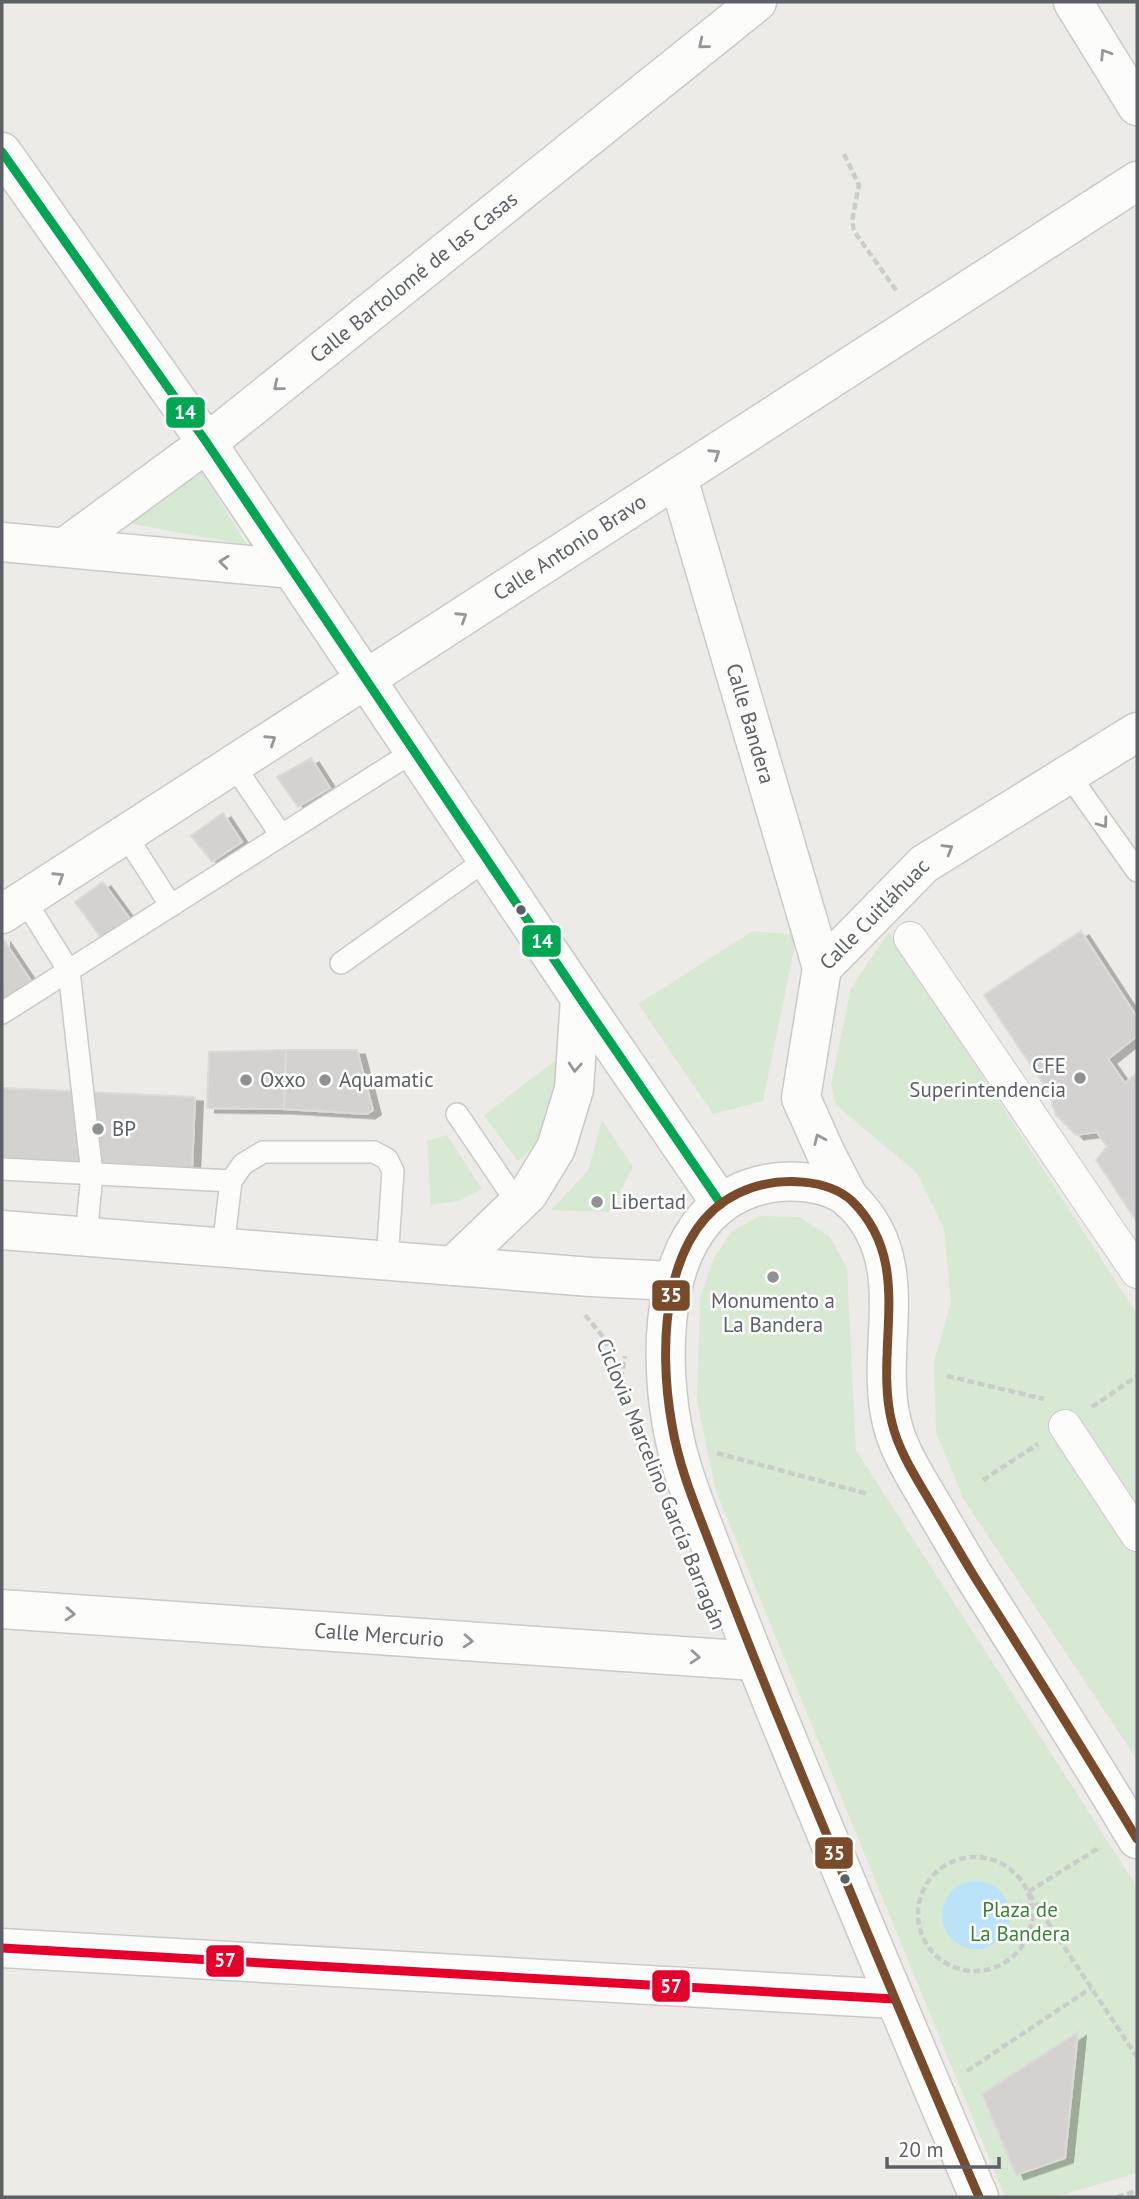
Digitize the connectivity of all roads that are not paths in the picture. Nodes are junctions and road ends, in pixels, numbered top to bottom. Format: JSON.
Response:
{"nodes":[{"id":1,"x":757,"y":2,"type":"edge"},
{"id":2,"x":1073,"y":2,"type":"edge"},
{"id":3,"x":1137,"y":106,"type":"edge"},
{"id":4,"x":2,"y":152,"type":"edge"},
{"id":5,"x":1137,"y":181,"type":"edge"},
{"id":6,"x":207,"y":443,"type":"junction"},
{"id":7,"x":678,"y":478,"type":"junction"},
{"id":8,"x":2,"y":542,"type":"edge"},
{"id":9,"x":65,"y":547,"type":"junction"},
{"id":10,"x":292,"y":569,"type":"junction"},
{"id":11,"x":366,"y":679,"type":"junction"},
{"id":12,"x":1137,"y":732,"type":"edge"},
{"id":13,"x":414,"y":751,"type":"junction"},
{"id":14,"x":233,"y":765,"type":"junction"},
{"id":15,"x":1069,"y":775,"type":"junction"},
{"id":16,"x":125,"y":834,"type":"junction"},
{"id":17,"x":281,"y":835,"type":"junction"},
{"id":18,"x":487,"y":859,"type":"junction"},
{"id":19,"x":1137,"y":871,"type":"edge"},
{"id":20,"x":170,"y":906,"type":"junction"},
{"id":21,"x":13,"y":907,"type":"edge"},
{"id":22,"x":910,"y":938,"type":"dead end"},
{"id":23,"x":341,"y":963,"type":"dead end"},
{"id":24,"x":822,"y":968,"type":"junction"},
{"id":25,"x":69,"y":971,"type":"junction"},
{"id":26,"x":580,"y":999,"type":"junction"},
{"id":27,"x":2,"y":1013,"type":"edge"},
{"id":28,"x":457,"y":1114,"type":"dead end"},
{"id":29,"x":2,"y":1169,"type":"edge"},
{"id":30,"x":92,"y":1174,"type":"junction"},
{"id":31,"x":231,"y":1181,"type":"junction"},
{"id":32,"x":850,"y":1200,"type":"junction"},
{"id":33,"x":518,"y":1204,"type":"junction"},
{"id":34,"x":721,"y":1204,"type":"junction"},
{"id":35,"x":2,"y":1230,"type":"edge"},
{"id":36,"x":86,"y":1237,"type":"junction"},
{"id":37,"x":223,"y":1248,"type":"junction"},
{"id":38,"x":387,"y":1261,"type":"junction"},
{"id":39,"x":453,"y":1266,"type":"junction"},
{"id":40,"x":1137,"y":1272,"type":"edge"},
{"id":41,"x":673,"y":1281,"type":"junction"},
{"id":42,"x":1057,"y":1413,"type":"road end"},
{"id":43,"x":1137,"y":1535,"type":"edge"},
{"id":44,"x":2,"y":1609,"type":"edge"},
{"id":45,"x":755,"y":1661,"type":"junction"},
{"id":46,"x":1136,"y":1833,"type":"edge"},
{"id":47,"x":2,"y":1948,"type":"edge"},
{"id":48,"x":894,"y":1999,"type":"junction"},
{"id":49,"x":979,"y":2197,"type":"edge"}],
"edges":[{"from":1,"to":6,"type":"street","name":"Calle Bartolomé de las Casas","one_way":true},
{"from":3,"to":2,"type":"street","one_way":true},
{"from":4,"to":6,"type":"street"},
{"from":7,"to":5,"type":"street","name":"Calle Antonio Bravo","one_way":true},
{"from":6,"to":9,"type":"street","name":"Calle Bartolomé de las Casas"},
{"from":6,"to":10,"type":"street"},
{"from":11,"to":7,"type":"street","name":"Calle Antonio Bravo","one_way":true},
{"from":7,"to":24,"type":"street","name":"Calle Bandera"},
{"from":8,"to":9,"type":"street"},
{"from":10,"to":9,"type":"street","one_way":true},
{"from":10,"to":11,"type":"street"},
{"from":11,"to":13,"type":"street"},
{"from":14,"to":11,"type":"street","name":"Calle Antonio Bravo","one_way":true},
{"from":12,"to":15,"type":"street","name":"Calle Cuitláhuac"},
{"from":13,"to":17,"type":"lane"},
{"from":13,"to":18,"type":"street"},
{"from":14,"to":16,"type":"street","name":"Calle Antonio Bravo"},
{"from":14,"to":17,"type":"lane"},
{"from":15,"to":19,"type":"lane","one_way":true},
{"from":24,"to":15,"type":"street","name":"Calle Cuitláhuac","one_way":true},
{"from":16,"to":20,"type":"lane"},
{"from":21,"to":16,"type":"street","name":"Calle Antonio Bravo","one_way":true},
{"from":17,"to":20,"type":"lane"},
{"from":18,"to":23,"type":"lane"},
{"from":18,"to":26,"type":"street"},
{"from":20,"to":25,"type":"lane"},
{"from":21,"to":25,"type":"lane"},
{"from":22,"to":40,"type":"street"},
{"from":32,"to":24,"type":"street","name":"Calle Cuitláhuac","one_way":true},
{"from":25,"to":27,"type":"lane"},
{"from":25,"to":30,"type":"lane"},
{"from":26,"to":33,"type":"street","one_way":true},
{"from":26,"to":34,"type":"street"},
{"from":28,"to":33,"type":"lane"},
{"from":29,"to":30,"type":"lane"},
{"from":30,"to":31,"type":"lane"},
{"from":30,"to":36,"type":"lane"},
{"from":31,"to":37,"type":"lane"},
{"from":31,"to":38,"type":"lane"},
{"from":32,"to":34,"type":"street"},
{"from":32,"to":46,"type":"street","name":"Calle Cuitláhuac"},
{"from":33,"to":39,"type":"street"},
{"from":34,"to":41,"type":"street"},
{"from":35,"to":36,"type":"street"},
{"from":36,"to":37,"type":"street"},
{"from":37,"to":38,"type":"street"},
{"from":38,"to":39,"type":"street"},
{"from":39,"to":41,"type":"street"},
{"from":41,"to":45,"type":"street"},
{"from":42,"to":43,"type":"street"},
{"from":44,"to":45,"type":"street","name":"Calle Mercurio","one_way":true},
{"from":45,"to":48,"type":"street"},
{"from":47,"to":48,"type":"street"},
{"from":48,"to":49,"type":"street"}]}
